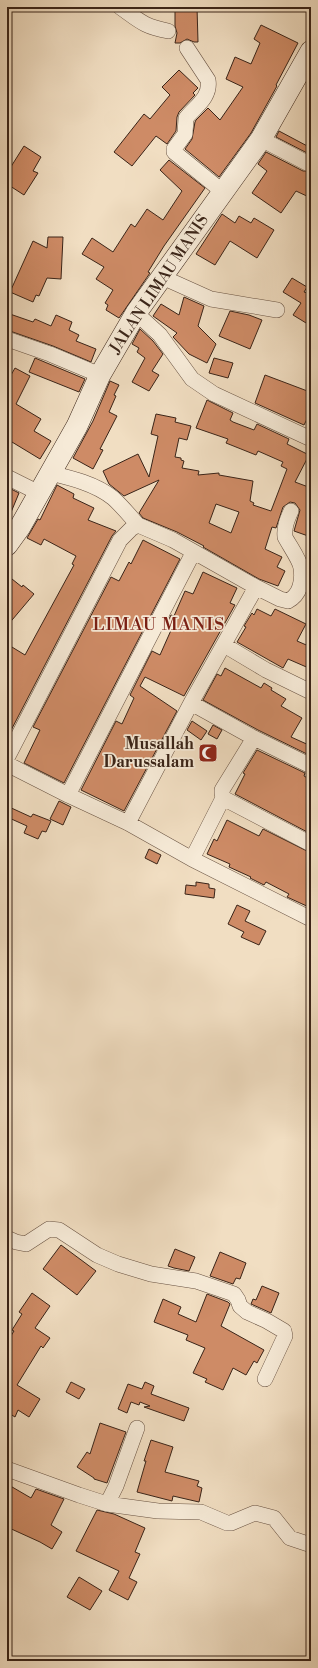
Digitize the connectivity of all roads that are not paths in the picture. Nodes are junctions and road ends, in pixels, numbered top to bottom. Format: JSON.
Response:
{"nodes":[{"id":1,"x":120,"y":7,"type":"edge"},
{"id":2,"x":168,"y":31,"type":"dead end"},
{"id":3,"x":186,"y":48,"type":"dead end"},
{"id":4,"x":311,"y":51,"type":"edge"},
{"id":5,"x":261,"y":139,"type":"junction"},
{"id":6,"x":307,"y":163,"type":"dead end"},
{"id":7,"x":222,"y":191,"type":"junction"},
{"id":8,"x":162,"y":277,"type":"junction"},
{"id":9,"x":277,"y":310,"type":"dead end"},
{"id":10,"x":136,"y":313,"type":"junction"},
{"id":11,"x":7,"y":339,"type":"edge"},
{"id":12,"x":100,"y":375,"type":"junction"},
{"id":13,"x":311,"y":439,"type":"edge"},
{"id":14,"x":50,"y":473,"type":"junction"},
{"id":15,"x":7,"y":477,"type":"edge"},
{"id":16,"x":39,"y":493,"type":"junction"},
{"id":17,"x":291,"y":511,"type":"dead end"},
{"id":18,"x":138,"y":525,"type":"junction"},
{"id":19,"x":7,"y":545,"type":"edge"},
{"id":20,"x":193,"y":553,"type":"junction"},
{"id":21,"x":256,"y":587,"type":"junction"},
{"id":22,"x":224,"y":645,"type":"junction"},
{"id":23,"x":311,"y":692,"type":"edge"},
{"id":24,"x":191,"y":703,"type":"junction"},
{"id":25,"x":254,"y":738,"type":"junction"},
{"id":26,"x":7,"y":758,"type":"edge"},
{"id":27,"x":7,"y":764,"type":"edge"},
{"id":28,"x":311,"y":766,"type":"edge"},
{"id":29,"x":68,"y":795,"type":"junction"},
{"id":30,"x":223,"y":798,"type":"junction"},
{"id":31,"x":128,"y":823,"type":"junction"},
{"id":32,"x":311,"y":844,"type":"edge"},
{"id":33,"x":192,"y":858,"type":"junction"},
{"id":34,"x":311,"y":919,"type":"edge"},
{"id":35,"x":7,"y":1238,"type":"edge"},
{"id":36,"x":265,"y":1379,"type":"dead end"},
{"id":37,"x":137,"y":1428,"type":"dead end"},
{"id":38,"x":7,"y":1469,"type":"edge"},
{"id":39,"x":107,"y":1504,"type":"junction"},
{"id":40,"x":311,"y":1544,"type":"edge"}],
"edges":[{"from":1,"to":2,"type":"street"},
{"from":3,"to":7,"type":"street"},
{"from":4,"to":5,"type":"street","name":"JALAN LIMAU MANIS"},
{"from":5,"to":6,"type":"street"},
{"from":5,"to":7,"type":"street","name":"JALAN LIMAU MANIS"},
{"from":7,"to":8,"type":"street","name":"JALAN LIMAU MANIS"},
{"from":8,"to":9,"type":"street"},
{"from":8,"to":10,"type":"street","name":"JALAN LIMAU MANIS"},
{"from":10,"to":12,"type":"street","name":"JALAN LIMAU MANIS"},
{"from":10,"to":13,"type":"street"},
{"from":11,"to":12,"type":"street"},
{"from":12,"to":14,"type":"street","name":"JALAN LIMAU MANIS"},
{"from":14,"to":16,"type":"street","name":"JALAN LIMAU MANIS"},
{"from":14,"to":18,"type":"street"},
{"from":15,"to":16,"type":"street"},
{"from":16,"to":19,"type":"street","name":"JALAN LIMAU MANIS"},
{"from":17,"to":21,"type":"street"},
{"from":18,"to":20,"type":"street"},
{"from":18,"to":26,"type":"street"},
{"from":20,"to":21,"type":"street"},
{"from":20,"to":29,"type":"street"},
{"from":21,"to":22,"type":"street"},
{"from":22,"to":23,"type":"street"},
{"from":22,"to":24,"type":"street"},
{"from":24,"to":25,"type":"street"},
{"from":24,"to":31,"type":"street"},
{"from":25,"to":28,"type":"street"},
{"from":25,"to":30,"type":"street"},
{"from":27,"to":29,"type":"street"},
{"from":29,"to":31,"type":"street"},
{"from":30,"to":32,"type":"street"},
{"from":30,"to":33,"type":"street"},
{"from":31,"to":33,"type":"street"},
{"from":33,"to":34,"type":"street"},
{"from":35,"to":36,"type":"street"},
{"from":37,"to":39,"type":"street"},
{"from":38,"to":39,"type":"street"},
{"from":39,"to":40,"type":"street"}]}
